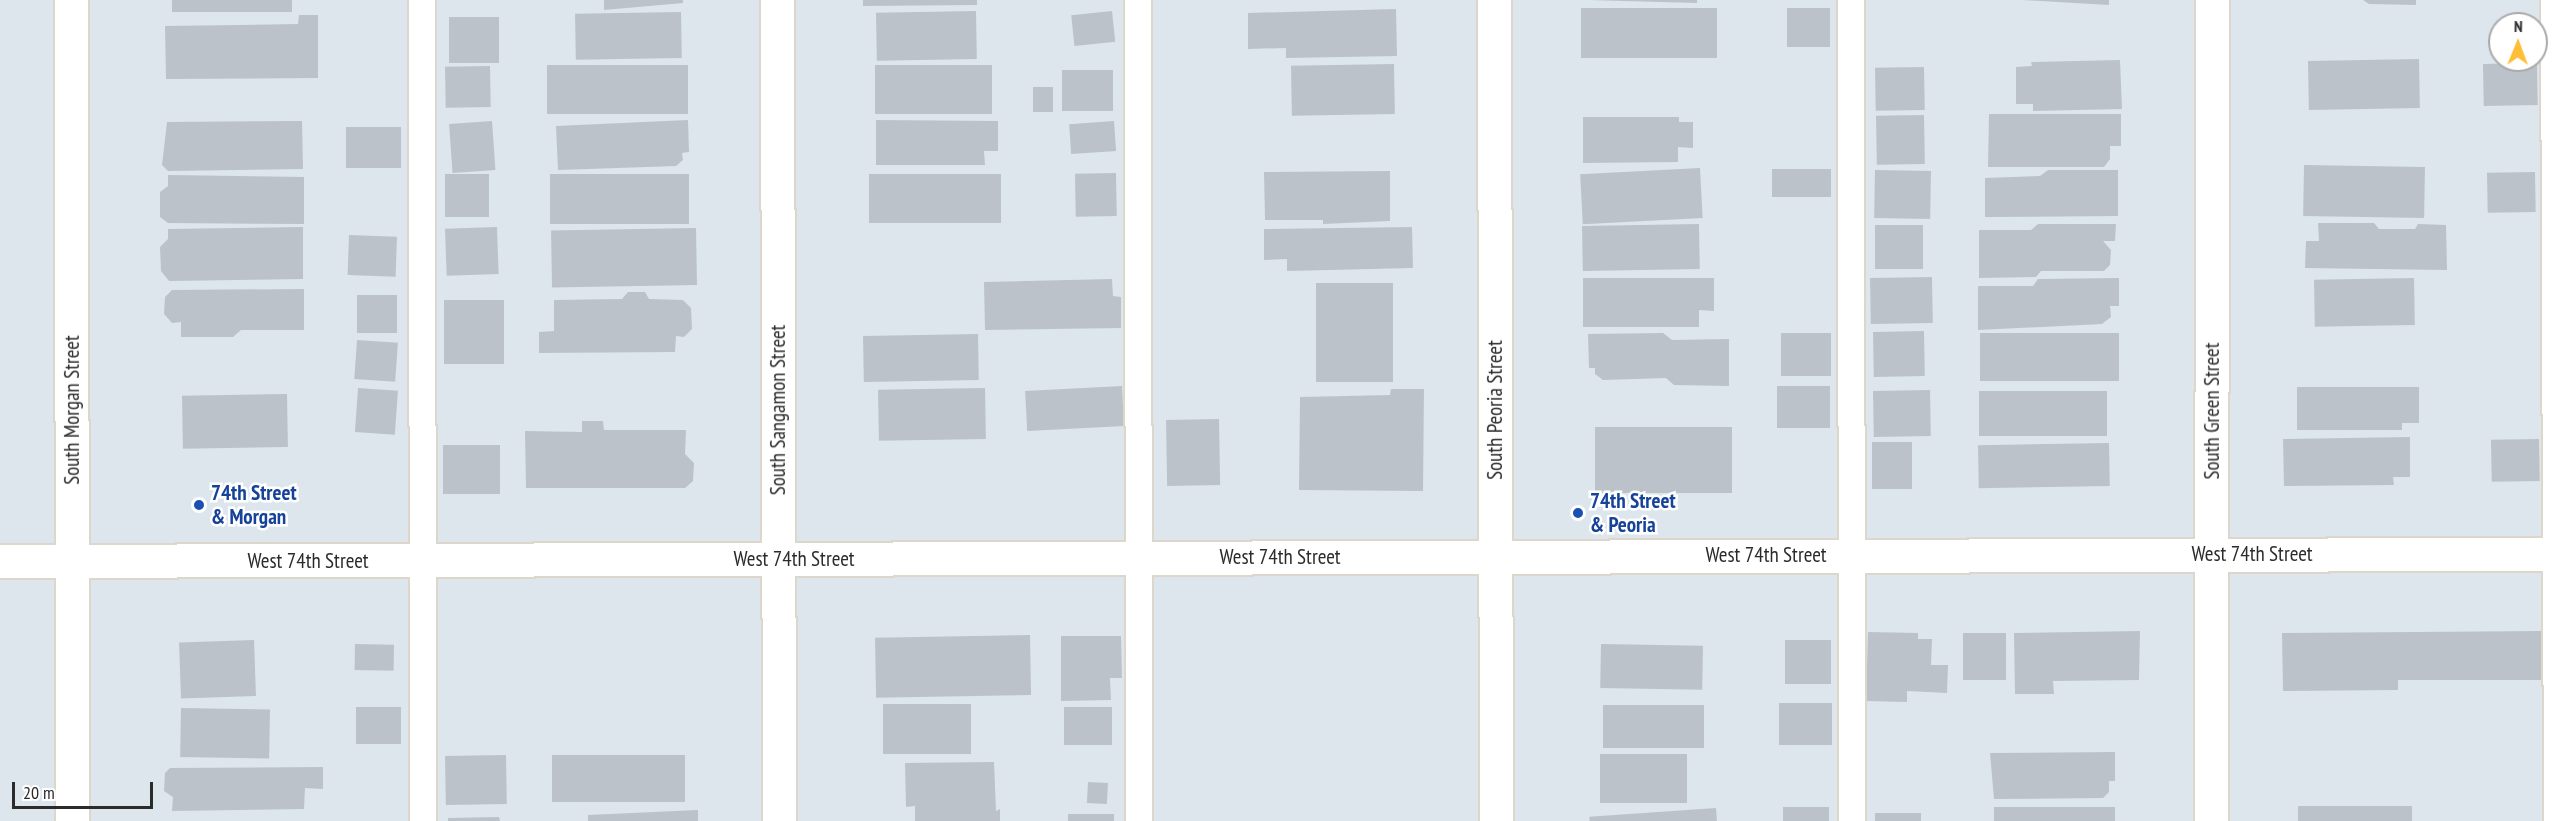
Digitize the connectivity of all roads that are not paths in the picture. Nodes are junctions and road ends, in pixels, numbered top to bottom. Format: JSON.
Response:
{"nodes":[{"id":1,"x":70,"y":0,"type":"edge"},
{"id":2,"x":422,"y":0,"type":"edge"},
{"id":3,"x":777,"y":0,"type":"edge"},
{"id":4,"x":1138,"y":0,"type":"edge"},
{"id":5,"x":1494,"y":0,"type":"edge"},
{"id":6,"x":1851,"y":0,"type":"edge"},
{"id":7,"x":2212,"y":0,"type":"edge"},
{"id":8,"x":2554,"y":0,"type":"edge"},
{"id":9,"x":2212,"y":554,"type":"junction"},
{"id":10,"x":2557,"y":554,"type":"edge"},
{"id":11,"x":1851,"y":555,"type":"junction"},
{"id":12,"x":1495,"y":557,"type":"junction"},
{"id":13,"x":1138,"y":558,"type":"junction"},
{"id":14,"x":778,"y":559,"type":"junction"},
{"id":15,"x":423,"y":560,"type":"junction"},
{"id":16,"x":0,"y":561,"type":"edge"},
{"id":17,"x":72,"y":561,"type":"junction"},
{"id":18,"x":72,"y":821,"type":"edge"},
{"id":19,"x":423,"y":821,"type":"edge"},
{"id":20,"x":778,"y":821,"type":"edge"},
{"id":21,"x":1139,"y":821,"type":"edge"},
{"id":22,"x":1496,"y":821,"type":"edge"},
{"id":23,"x":1852,"y":821,"type":"edge"},
{"id":24,"x":2211,"y":821,"type":"edge"},
{"id":25,"x":2556,"y":821,"type":"edge"}],
"edges":[{"from":1,"to":17,"type":"street","name":"South Morgan Street"},
{"from":2,"to":15,"type":"lane"},
{"from":3,"to":14,"type":"street","name":"South Sangamon Street"},
{"from":4,"to":13,"type":"lane"},
{"from":5,"to":12,"type":"street","name":"South Peoria Street"},
{"from":6,"to":11,"type":"lane"},
{"from":7,"to":9,"type":"street","name":"South Green Street"},
{"from":8,"to":10,"type":"lane"},
{"from":9,"to":10,"type":"street","name":"West 74th Street"},
{"from":9,"to":11,"type":"street","name":"West 74th Street"},
{"from":9,"to":24,"type":"street","name":"South Green Street"},
{"from":10,"to":25,"type":"lane"},
{"from":11,"to":12,"type":"street","name":"West 74th Street"},
{"from":11,"to":23,"type":"lane"},
{"from":12,"to":13,"type":"street","name":"West 74th Street"},
{"from":12,"to":22,"type":"street","name":"South Peoria Street"},
{"from":13,"to":14,"type":"street","name":"West 74th Street"},
{"from":13,"to":21,"type":"lane"},
{"from":14,"to":15,"type":"street","name":"West 74th Street"},
{"from":14,"to":20,"type":"street","name":"South Sangamon Street"},
{"from":15,"to":17,"type":"street","name":"West 74th Street"},
{"from":15,"to":19,"type":"lane"},
{"from":16,"to":17,"type":"street","name":"West 74th Street"},
{"from":17,"to":18,"type":"street","name":"South Morgan Street"}]}
